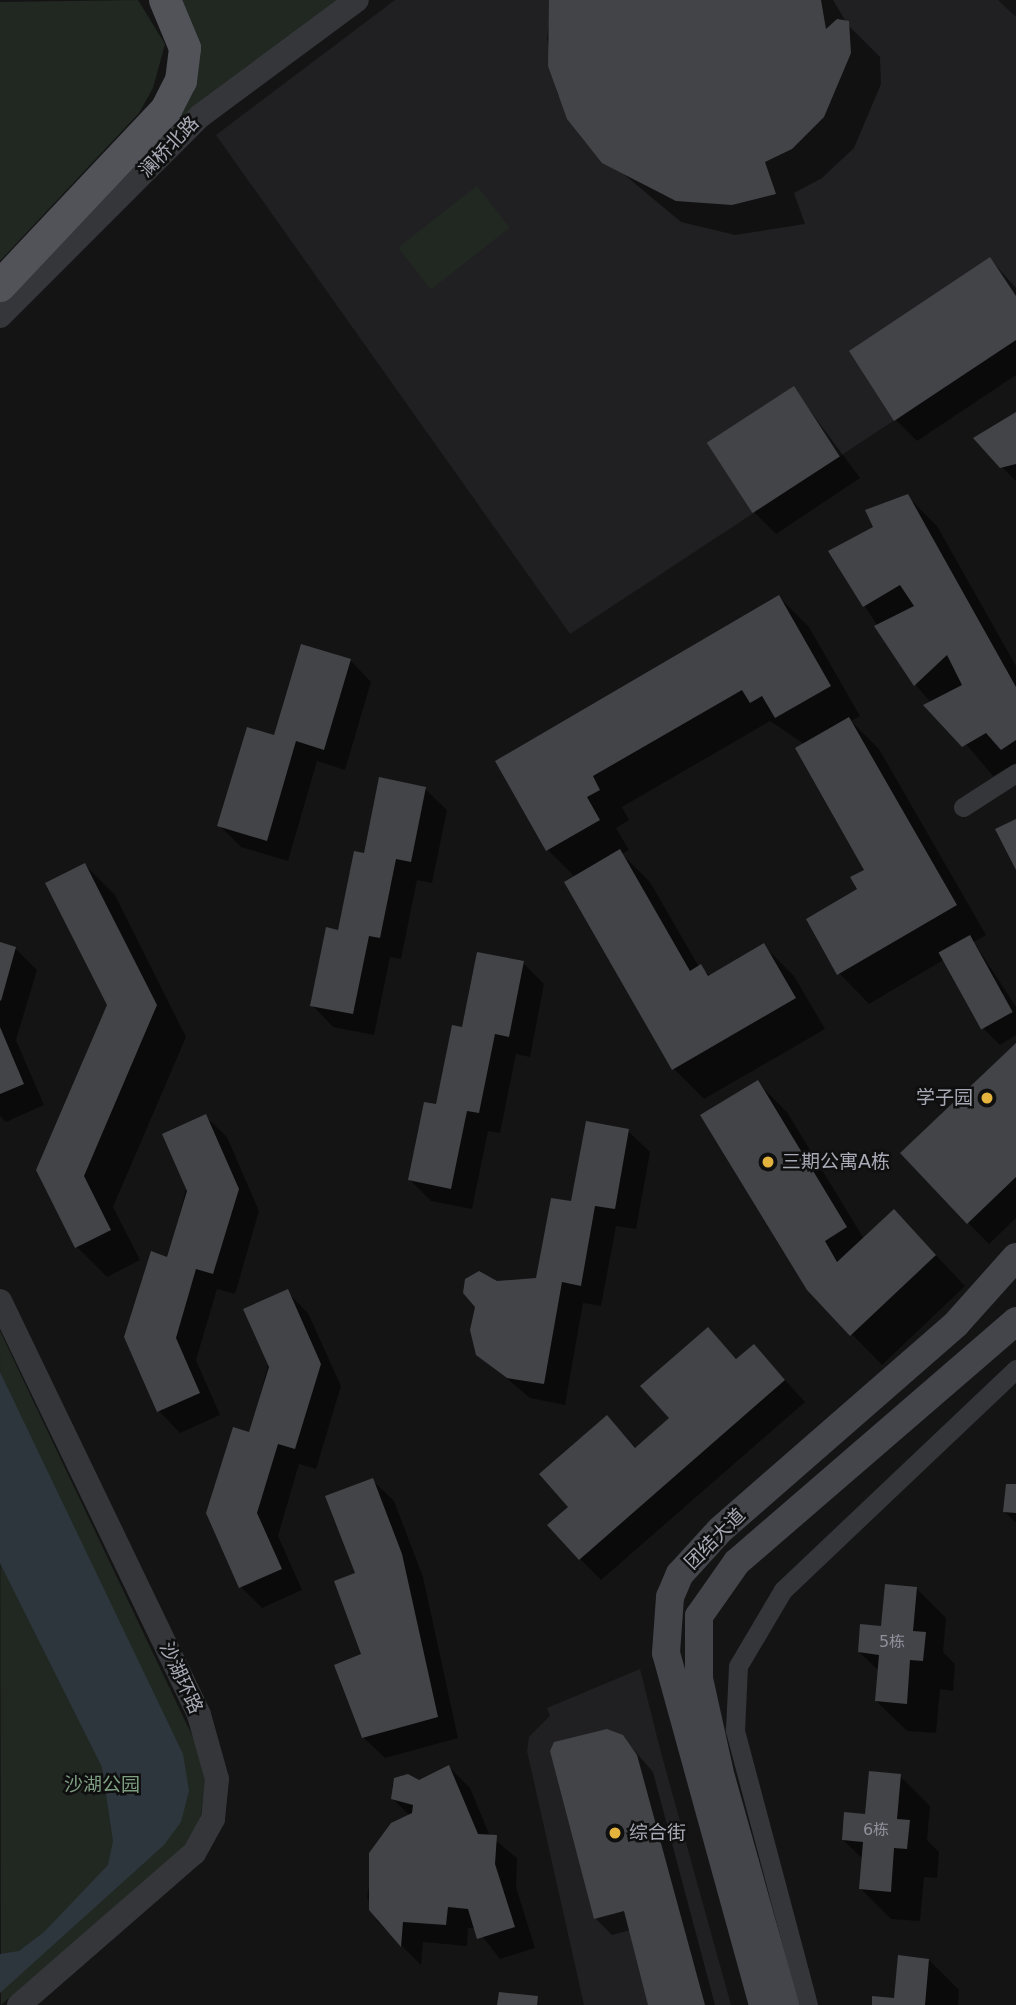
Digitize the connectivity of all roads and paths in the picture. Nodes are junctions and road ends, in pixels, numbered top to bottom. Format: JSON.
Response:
{"nodes":[{"id":1,"x":165,"y":0,"type":"edge"},
{"id":2,"x":357,"y":0,"type":"edge"},
{"id":3,"x":0,"y":286,"type":"edge"},
{"id":4,"x":0,"y":316,"type":"edge"},
{"id":5,"x":1016,"y":774,"type":"edge"},
{"id":6,"x":963,"y":807,"type":"dead end"},
{"id":7,"x":1016,"y":1257,"type":"edge"},
{"id":8,"x":1016,"y":1280,"type":"edge"},
{"id":9,"x":0,"y":1301,"type":"edge"},
{"id":10,"x":1016,"y":1321,"type":"edge"},
{"id":11,"x":956,"y":1324,"type":"junction"},
{"id":12,"x":1016,"y":1369,"type":"edge"},
{"id":13,"x":19,"y":2005,"type":"edge"},
{"id":14,"x":763,"y":2005,"type":"edge"},
{"id":15,"x":785,"y":2005,"type":"edge"},
{"id":16,"x":808,"y":2005,"type":"edge"}],
"edges":[{"from":1,"to":3,"type":"main road"},
{"from":2,"to":4,"type":"street","name":"澜桥北路"},
{"from":5,"to":6,"type":"street"},
{"from":7,"to":11,"type":"main road","name":"团结大道"},
{"from":8,"to":11,"type":"main road"},
{"from":9,"to":13,"type":"street","name":"沙湖环路"},
{"from":10,"to":15,"type":"main road","name":"团结大道"},
{"from":11,"to":14,"type":"main road","name":"团结大道"},
{"from":12,"to":16,"type":"street"}]}
